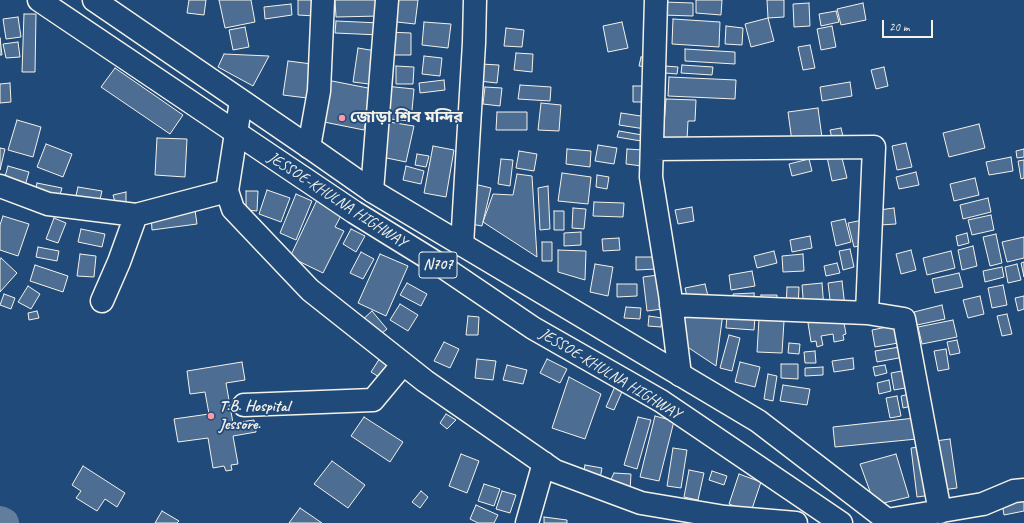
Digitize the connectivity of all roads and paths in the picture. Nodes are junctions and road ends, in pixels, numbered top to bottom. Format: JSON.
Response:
{"nodes":[{"id":1,"x":39,"y":0,"type":"edge"},
{"id":2,"x":94,"y":0,"type":"edge"},
{"id":3,"x":323,"y":0,"type":"edge"},
{"id":4,"x":387,"y":0,"type":"edge"},
{"id":5,"x":475,"y":0,"type":"edge"},
{"id":6,"x":656,"y":0,"type":"edge"},
{"id":7,"x":241,"y":101,"type":"junction"},
{"id":8,"x":236,"y":133,"type":"junction"},
{"id":9,"x":309,"y":147,"type":"junction"},
{"id":10,"x":652,"y":148,"type":"junction"},
{"id":11,"x":0,"y":186,"type":"edge"},
{"id":12,"x":227,"y":190,"type":"junction"},
{"id":13,"x":372,"y":191,"type":"junction"},
{"id":14,"x":136,"y":215,"type":"junction"},
{"id":15,"x":462,"y":245,"type":"junction"},
{"id":16,"x":102,"y":301,"type":"dead end"},
{"id":17,"x":671,"y":305,"type":"junction"},
{"id":18,"x":867,"y":313,"type":"junction"},
{"id":19,"x":403,"y":364,"type":"junction"},
{"id":20,"x":680,"y":375,"type":"junction"},
{"id":21,"x":244,"y":405,"type":"dead end"},
{"id":22,"x":544,"y":463,"type":"junction"},
{"id":23,"x":1024,"y":490,"type":"edge"},
{"id":24,"x":940,"y":512,"type":"junction"},
{"id":25,"x":670,"y":516,"type":"edge"},
{"id":26,"x":889,"y":522,"type":"edge"},
{"id":27,"x":527,"y":523,"type":"edge"},
{"id":28,"x":796,"y":523,"type":"edge"},
{"id":29,"x":841,"y":523,"type":"edge"}],
"edges":[{"from":1,"to":8,"type":"main road","name":"JESSOE-KHULNA HIGHWAY","number":"N707"},
{"from":2,"to":7,"type":"main road","name":"JESSOE-KHULNA HIGHWAY","number":"N707"},
{"from":3,"to":9,"type":"main road"},
{"from":4,"to":13,"type":"main road"},
{"from":5,"to":15,"type":"main road"},
{"from":6,"to":10,"type":"main road"},
{"from":7,"to":8,"type":"main road"},
{"from":7,"to":9,"type":"main road","name":"JESSOE-KHULNA HIGHWAY","number":"N707"},
{"from":8,"to":12,"type":"main road"},
{"from":8,"to":29,"type":"main road","name":"JESSOE-KHULNA HIGHWAY","number":"N707"},
{"from":9,"to":13,"type":"main road","name":"JESSOE-KHULNA HIGHWAY","number":"N707"},
{"from":10,"to":17,"type":"main road"},
{"from":10,"to":18,"type":"main road"},
{"from":11,"to":14,"type":"main road"},
{"from":12,"to":14,"type":"main road"},
{"from":12,"to":19,"type":"main road"},
{"from":13,"to":15,"type":"main road","name":"JESSOE-KHULNA HIGHWAY","number":"N707"},
{"from":14,"to":16,"type":"main road"},
{"from":15,"to":20,"type":"main road","name":"JESSOE-KHULNA HIGHWAY","number":"N707"},
{"from":17,"to":18,"type":"main road"},
{"from":17,"to":20,"type":"main road"},
{"from":18,"to":24,"type":"main road"},
{"from":19,"to":21,"type":"main road"},
{"from":19,"to":22,"type":"main road"},
{"from":20,"to":26,"type":"main road","name":"JESSOE-KHULNA HIGHWAY","number":"N707"},
{"from":22,"to":25,"type":"main road"},
{"from":22,"to":27,"type":"main road"},
{"from":23,"to":24,"type":"main road"},
{"from":24,"to":26,"type":"main road"},
{"from":25,"to":28,"type":"main road"}]}
